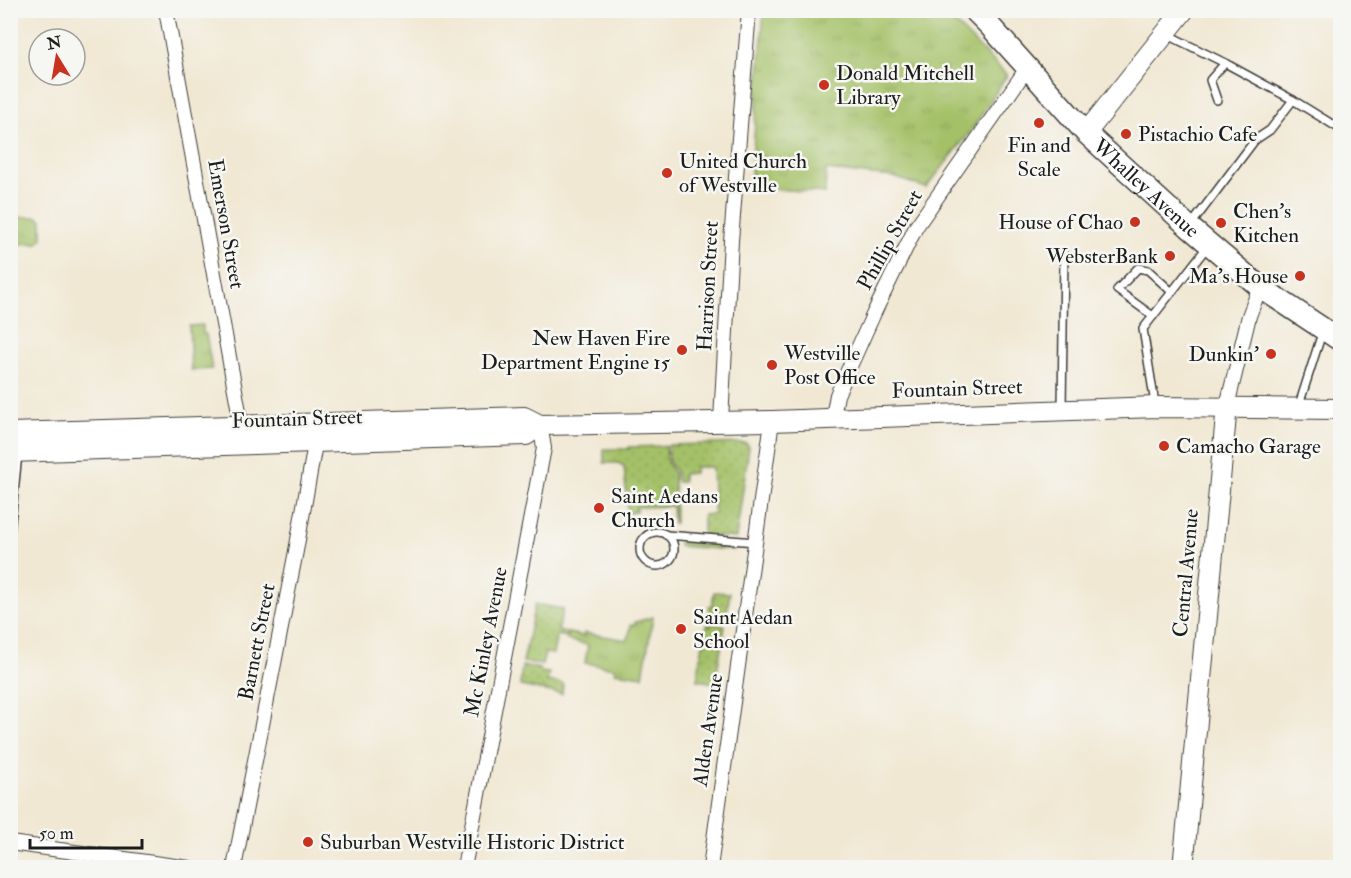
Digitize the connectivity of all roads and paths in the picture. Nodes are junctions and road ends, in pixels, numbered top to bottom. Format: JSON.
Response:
{"nodes":[{"id":1,"x":166,"y":10,"type":"edge"},
{"id":2,"x":749,"y":10,"type":"edge"},
{"id":3,"x":974,"y":10,"type":"edge"},
{"id":4,"x":1184,"y":10,"type":"edge"},
{"id":5,"x":1165,"y":33,"type":"junction"},
{"id":6,"x":1225,"y":63,"type":"junction"},
{"id":7,"x":1028,"y":67,"type":"junction"},
{"id":8,"x":1217,"y":100,"type":"dead end"},
{"id":9,"x":1293,"y":100,"type":"junction"},
{"id":10,"x":1341,"y":129,"type":"edge"},
{"id":11,"x":1086,"y":132,"type":"junction"},
{"id":12,"x":1189,"y":227,"type":"junction"},
{"id":13,"x":1209,"y":244,"type":"junction"},
{"id":14,"x":1064,"y":253,"type":"dead end"},
{"id":15,"x":1260,"y":287,"type":"junction"},
{"id":16,"x":1172,"y":292,"type":"junction"},
{"id":17,"x":1153,"y":316,"type":"junction"},
{"id":18,"x":1332,"y":334,"type":"edge"},
{"id":19,"x":1227,"y":406,"type":"junction"},
{"id":20,"x":1156,"y":407,"type":"junction"},
{"id":21,"x":1299,"y":408,"type":"junction"},
{"id":22,"x":1341,"y":409,"type":"edge"},
{"id":23,"x":1062,"y":410,"type":"junction"},
{"id":24,"x":833,"y":417,"type":"junction"},
{"id":25,"x":721,"y":420,"type":"junction"},
{"id":26,"x":772,"y":421,"type":"junction"},
{"id":27,"x":540,"y":425,"type":"junction"},
{"id":28,"x":10,"y":433,"type":"edge"},
{"id":29,"x":317,"y":433,"type":"junction"},
{"id":30,"x":243,"y":436,"type":"junction"},
{"id":31,"x":53,"y":441,"type":"junction"},
{"id":32,"x":14,"y":452,"type":"edge"},
{"id":33,"x":10,"y":532,"type":"edge"},
{"id":34,"x":665,"y":535,"type":"junction"},
{"id":35,"x":756,"y":542,"type":"junction"},
{"id":36,"x":10,"y":843,"type":"edge"},
{"id":37,"x":189,"y":867,"type":"edge"},
{"id":38,"x":234,"y":867,"type":"edge"},
{"id":39,"x":464,"y":867,"type":"edge"},
{"id":40,"x":710,"y":867,"type":"edge"},
{"id":41,"x":1183,"y":867,"type":"edge"}],
"edges":[{"from":1,"to":30,"type":"street","name":"Emerson Street"},
{"from":2,"to":25,"type":"street","name":"Harrison Street"},
{"from":3,"to":7,"type":"main road","name":"Whalley Avenue"},
{"from":4,"to":5,"type":"main road"},
{"from":5,"to":6,"type":"lane"},
{"from":5,"to":11,"type":"main road"},
{"from":6,"to":8,"type":"lane"},
{"from":6,"to":9,"type":"lane"},
{"from":7,"to":11,"type":"main road","name":"Whalley Avenue"},
{"from":7,"to":24,"type":"street","name":"Phillip Street"},
{"from":9,"to":10,"type":"lane"},
{"from":9,"to":12,"type":"lane"},
{"from":11,"to":12,"type":"main road","name":"Whalley Avenue"},
{"from":12,"to":13,"type":"main road","name":"Whalley Avenue"},
{"from":13,"to":15,"type":"main road","name":"Whalley Avenue"},
{"from":13,"to":16,"type":"lane"},
{"from":14,"to":23,"type":"lane"},
{"from":15,"to":18,"type":"main road","name":"Whalley Avenue"},
{"from":15,"to":19,"type":"street","name":"Central Avenue"},
{"from":16,"to":17,"type":"lane"},
{"from":16,"to":17,"type":"lane"},
{"from":17,"to":20,"type":"lane"},
{"from":18,"to":21,"type":"lane"},
{"from":19,"to":20,"type":"main road","name":"Fountain Street"},
{"from":19,"to":21,"type":"main road","name":"Fountain Street"},
{"from":19,"to":41,"type":"main road","name":"Central Avenue"},
{"from":20,"to":23,"type":"main road","name":"Fountain Street"},
{"from":21,"to":22,"type":"main road","name":"Fountain Street"},
{"from":23,"to":24,"type":"main road","name":"Fountain Street"},
{"from":24,"to":26,"type":"main road","name":"Fountain Street"},
{"from":25,"to":26,"type":"main road","name":"Fountain Street"},
{"from":25,"to":27,"type":"main road","name":"Fountain Street"},
{"from":26,"to":35,"type":"street","name":"Alden Avenue"},
{"from":27,"to":29,"type":"main road","name":"Fountain Street"},
{"from":27,"to":39,"type":"street","name":"Mc Kinley Avenue"},
{"from":28,"to":31,"type":"main road","name":"Fountain Street"},
{"from":29,"to":30,"type":"main road","name":"Fountain Street"},
{"from":29,"to":38,"type":"street","name":"Barnett Street"},
{"from":30,"to":31,"type":"main road","name":"Fountain Street"},
{"from":31,"to":32,"type":"main road","name":"Fountain Street"},
{"from":32,"to":33,"type":"lane"},
{"from":34,"to":34,"type":"lane"},
{"from":34,"to":35,"type":"lane"},
{"from":35,"to":40,"type":"street","name":"Alden Avenue"},
{"from":36,"to":37,"type":"street"}]}
